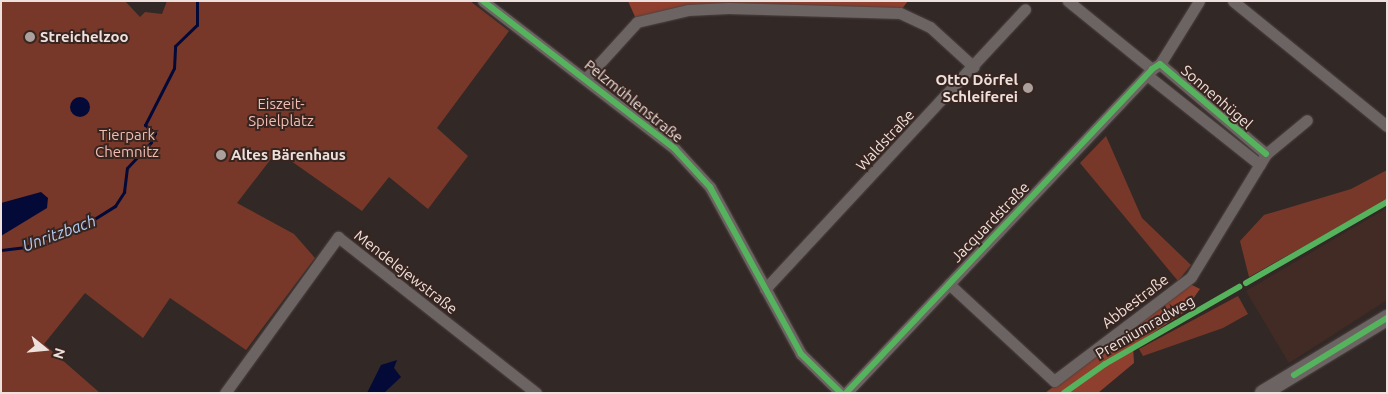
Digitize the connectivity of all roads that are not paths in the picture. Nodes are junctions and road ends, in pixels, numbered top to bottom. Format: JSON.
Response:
{"nodes":[{"id":1,"x":483,"y":1,"type":"edge"},
{"id":2,"x":1068,"y":1,"type":"edge"},
{"id":3,"x":1199,"y":1,"type":"edge"},
{"id":4,"x":1232,"y":1,"type":"edge"},
{"id":5,"x":1025,"y":9,"type":"dead end"},
{"id":6,"x":974,"y":67,"type":"junction"},
{"id":7,"x":1153,"y":69,"type":"junction"},
{"id":8,"x":587,"y":78,"type":"junction"},
{"id":9,"x":1307,"y":120,"type":"dead end"},
{"id":10,"x":1387,"y":126,"type":"edge"},
{"id":11,"x":1266,"y":154,"type":"junction"},
{"id":12,"x":1260,"y":165,"type":"junction"},
{"id":13,"x":948,"y":284,"type":"junction"},
{"id":14,"x":765,"y":289,"type":"junction"},
{"id":15,"x":1387,"y":318,"type":"edge"},
{"id":16,"x":225,"y":393,"type":"edge"},
{"id":17,"x":536,"y":393,"type":"edge"},
{"id":18,"x":841,"y":393,"type":"edge"},
{"id":19,"x":846,"y":393,"type":"edge"},
{"id":20,"x":1263,"y":393,"type":"edge"}],
"edges":[{"from":1,"to":8,"type":"street","name":"Pelzmühlenstraße"},
{"from":2,"to":7,"type":"street","name":"Sonnenhügel"},
{"from":3,"to":7,"type":"street","name":"Jacquardstraße"},
{"from":4,"to":10,"type":"street"},
{"from":5,"to":6,"type":"street","name":"Waldstraße"},
{"from":6,"to":8,"type":"street","name":"Pelzmühlenstraße"},
{"from":6,"to":14,"type":"street","name":"Waldstraße"},
{"from":7,"to":11,"type":"street","name":"Sonnenhügel"},
{"from":7,"to":12,"type":"street","name":"Sonnenhügel"},
{"from":7,"to":13,"type":"street","name":"Jacquardstraße"},
{"from":8,"to":14,"type":"street","name":"Pelzmühlenstraße"},
{"from":9,"to":11,"type":"street","name":"Abbestraße"},
{"from":11,"to":12,"type":"street","name":"Abbestraße"},
{"from":12,"to":13,"type":"street","name":"Abbestraße"},
{"from":13,"to":19,"type":"street","name":"Jacquardstraße"},
{"from":14,"to":18,"type":"street","name":"Pelzmühlenstraße"},
{"from":15,"to":20,"type":"main road"},
{"from":16,"to":17,"type":"street","name":"Mendelejewstraße"}]}
